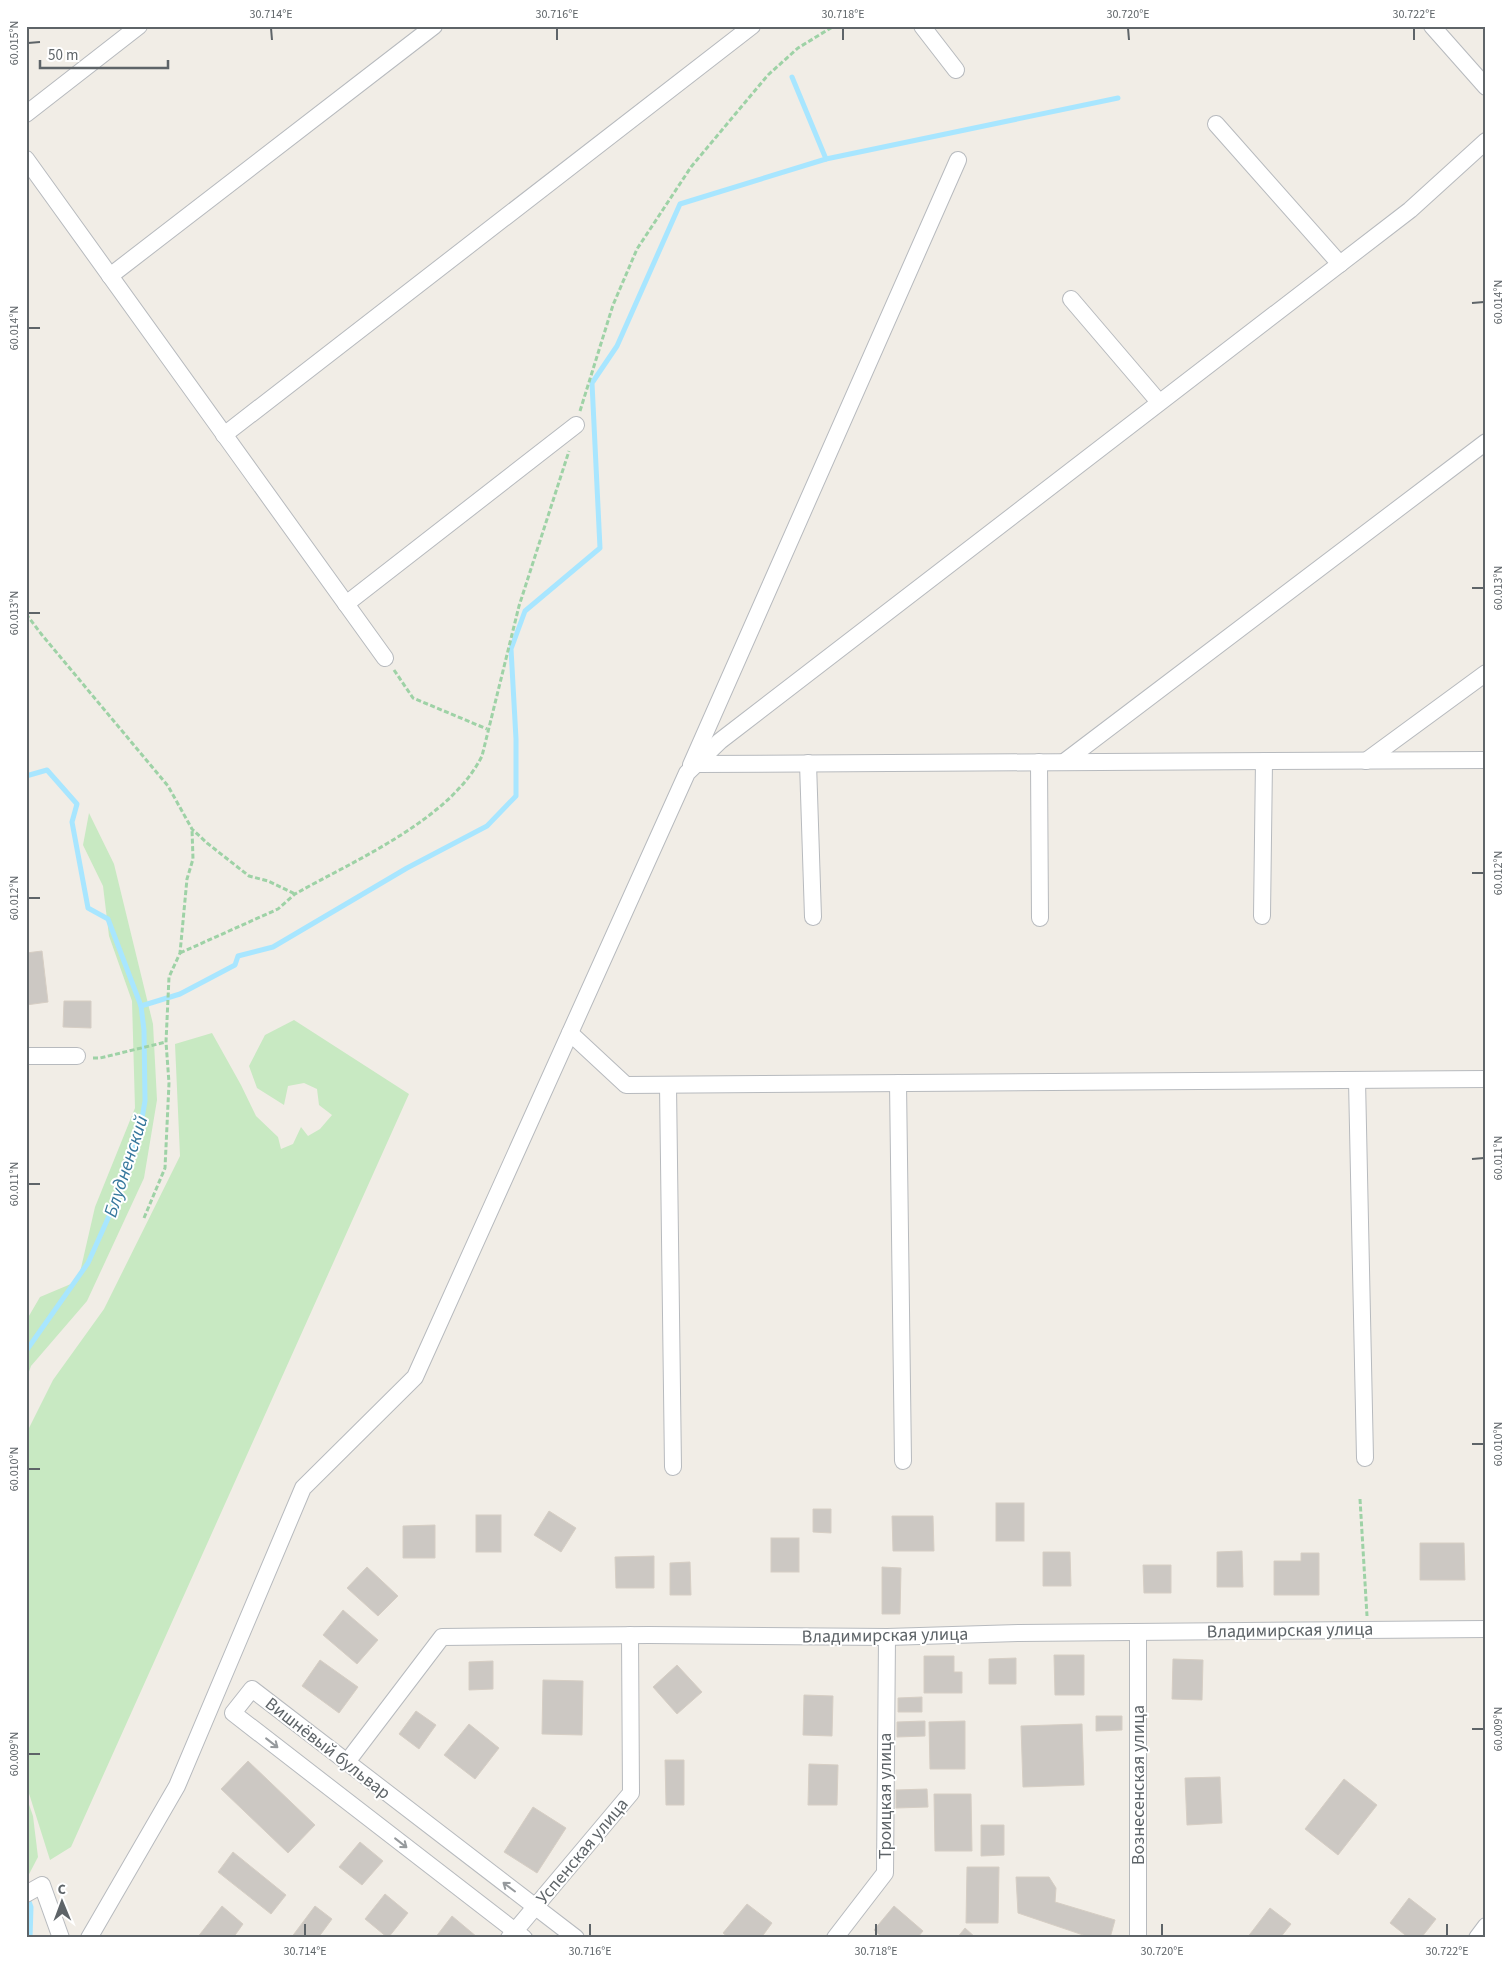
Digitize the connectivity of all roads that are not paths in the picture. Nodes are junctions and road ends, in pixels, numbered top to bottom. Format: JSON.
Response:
{"nodes":[{"id":1,"x":139,"y":26,"type":"edge"},
{"id":2,"x":434,"y":26,"type":"edge"},
{"id":3,"x":752,"y":26,"type":"edge"},
{"id":4,"x":922,"y":26,"type":"edge"},
{"id":5,"x":1432,"y":26,"type":"edge"},
{"id":6,"x":956,"y":70,"type":"dead end"},
{"id":7,"x":1486,"y":87,"type":"edge"},
{"id":8,"x":26,"y":114,"type":"edge"},
{"id":9,"x":1216,"y":124,"type":"dead end"},
{"id":10,"x":1486,"y":141,"type":"edge"},
{"id":11,"x":26,"y":159,"type":"edge"},
{"id":12,"x":958,"y":160,"type":"dead end"},
{"id":13,"x":1340,"y":264,"type":"junction"},
{"id":14,"x":110,"y":276,"type":"junction"},
{"id":15,"x":1071,"y":299,"type":"dead end"},
{"id":16,"x":1160,"y":402,"type":"junction"},
{"id":17,"x":576,"y":425,"type":"road end"},
{"id":18,"x":224,"y":435,"type":"junction"},
{"id":19,"x":1486,"y":442,"type":"edge"},
{"id":20,"x":346,"y":604,"type":"junction"},
{"id":21,"x":385,"y":658,"type":"road end"},
{"id":22,"x":1486,"y":673,"type":"edge"},
{"id":23,"x":1486,"y":760,"type":"edge"},
{"id":24,"x":1264,"y":761,"type":"junction"},
{"id":25,"x":1366,"y":761,"type":"junction"},
{"id":26,"x":1039,"y":762,"type":"junction"},
{"id":27,"x":1064,"y":762,"type":"junction"},
{"id":28,"x":808,"y":763,"type":"junction"},
{"id":29,"x":692,"y":769,"type":"junction"},
{"id":30,"x":1262,"y":916,"type":"dead end"},
{"id":31,"x":813,"y":917,"type":"dead end"},
{"id":32,"x":1040,"y":918,"type":"dead end"},
{"id":33,"x":570,"y":1032,"type":"junction"},
{"id":34,"x":26,"y":1056,"type":"edge"},
{"id":35,"x":77,"y":1056,"type":"road end"},
{"id":36,"x":1486,"y":1079,"type":"edge"},
{"id":37,"x":1357,"y":1080,"type":"junction"},
{"id":38,"x":898,"y":1083,"type":"junction"},
{"id":39,"x":668,"y":1085,"type":"junction"},
{"id":40,"x":1365,"y":1458,"type":"dead end"},
{"id":41,"x":902,"y":1461,"type":"dead end"},
{"id":42,"x":673,"y":1467,"type":"dead end"},
{"id":43,"x":1486,"y":1628,"type":"edge"},
{"id":44,"x":1138,"y":1633,"type":"junction"},
{"id":45,"x":630,"y":1636,"type":"junction"},
{"id":46,"x":887,"y":1637,"type":"junction"},
{"id":47,"x":347,"y":1762,"type":"junction"},
{"id":48,"x":26,"y":1894,"type":"edge"},
{"id":49,"x":534,"y":1906,"type":"junction"},
{"id":50,"x":1486,"y":1926,"type":"edge"},
{"id":51,"x":516,"y":1935,"type":"edge"},
{"id":52,"x":61,"y":1938,"type":"edge"},
{"id":53,"x":89,"y":1938,"type":"edge"},
{"id":54,"x":576,"y":1938,"type":"edge"},
{"id":55,"x":835,"y":1938,"type":"edge"},
{"id":56,"x":1138,"y":1938,"type":"edge"},
{"id":57,"x":1477,"y":1938,"type":"edge"}],
"edges":[{"from":1,"to":8,"type":"street"},
{"from":2,"to":14,"type":"street"},
{"from":3,"to":18,"type":"street"},
{"from":4,"to":6,"type":"street"},
{"from":5,"to":7,"type":"street"},
{"from":9,"to":13,"type":"street"},
{"from":10,"to":13,"type":"street"},
{"from":11,"to":14,"type":"street"},
{"from":12,"to":29,"type":"street"},
{"from":13,"to":16,"type":"street"},
{"from":14,"to":18,"type":"street"},
{"from":15,"to":16,"type":"street"},
{"from":16,"to":29,"type":"street"},
{"from":17,"to":20,"type":"street"},
{"from":18,"to":20,"type":"street"},
{"from":19,"to":27,"type":"street"},
{"from":20,"to":21,"type":"street"},
{"from":22,"to":25,"type":"street"},
{"from":23,"to":25,"type":"street"},
{"from":24,"to":25,"type":"street"},
{"from":24,"to":27,"type":"street"},
{"from":24,"to":30,"type":"street"},
{"from":26,"to":27,"type":"street"},
{"from":26,"to":28,"type":"street"},
{"from":26,"to":32,"type":"street"},
{"from":28,"to":29,"type":"street"},
{"from":28,"to":31,"type":"street"},
{"from":29,"to":33,"type":"street"},
{"from":33,"to":39,"type":"street"},
{"from":33,"to":53,"type":"street"},
{"from":34,"to":35,"type":"street"},
{"from":36,"to":37,"type":"street"},
{"from":37,"to":38,"type":"street"},
{"from":37,"to":40,"type":"street"},
{"from":38,"to":39,"type":"street"},
{"from":38,"to":41,"type":"street"},
{"from":39,"to":42,"type":"street"},
{"from":43,"to":44,"type":"street","name":"Владимирская улица"},
{"from":44,"to":46,"type":"street","name":"Владимирская улица"},
{"from":44,"to":56,"type":"street","name":"Вознесенская улица"},
{"from":45,"to":46,"type":"street","name":"Владимирская улица"},
{"from":45,"to":47,"type":"street","name":"Владимирская улица"},
{"from":45,"to":49,"type":"street","name":"Успенская улица"},
{"from":46,"to":55,"type":"street","name":"Троицкая улица"},
{"from":49,"to":47,"type":"street","name":"Вишнёвый бульвар","one_way":true},
{"from":47,"to":51,"type":"street","name":"Вишнёвый бульвар","one_way":true},
{"from":48,"to":52,"type":"street"},
{"from":49,"to":51,"type":"street","name":"Успенская улица"},
{"from":49,"to":54,"type":"street","name":"Вишнёвый бульвар"},
{"from":50,"to":57,"type":"street"}]}
